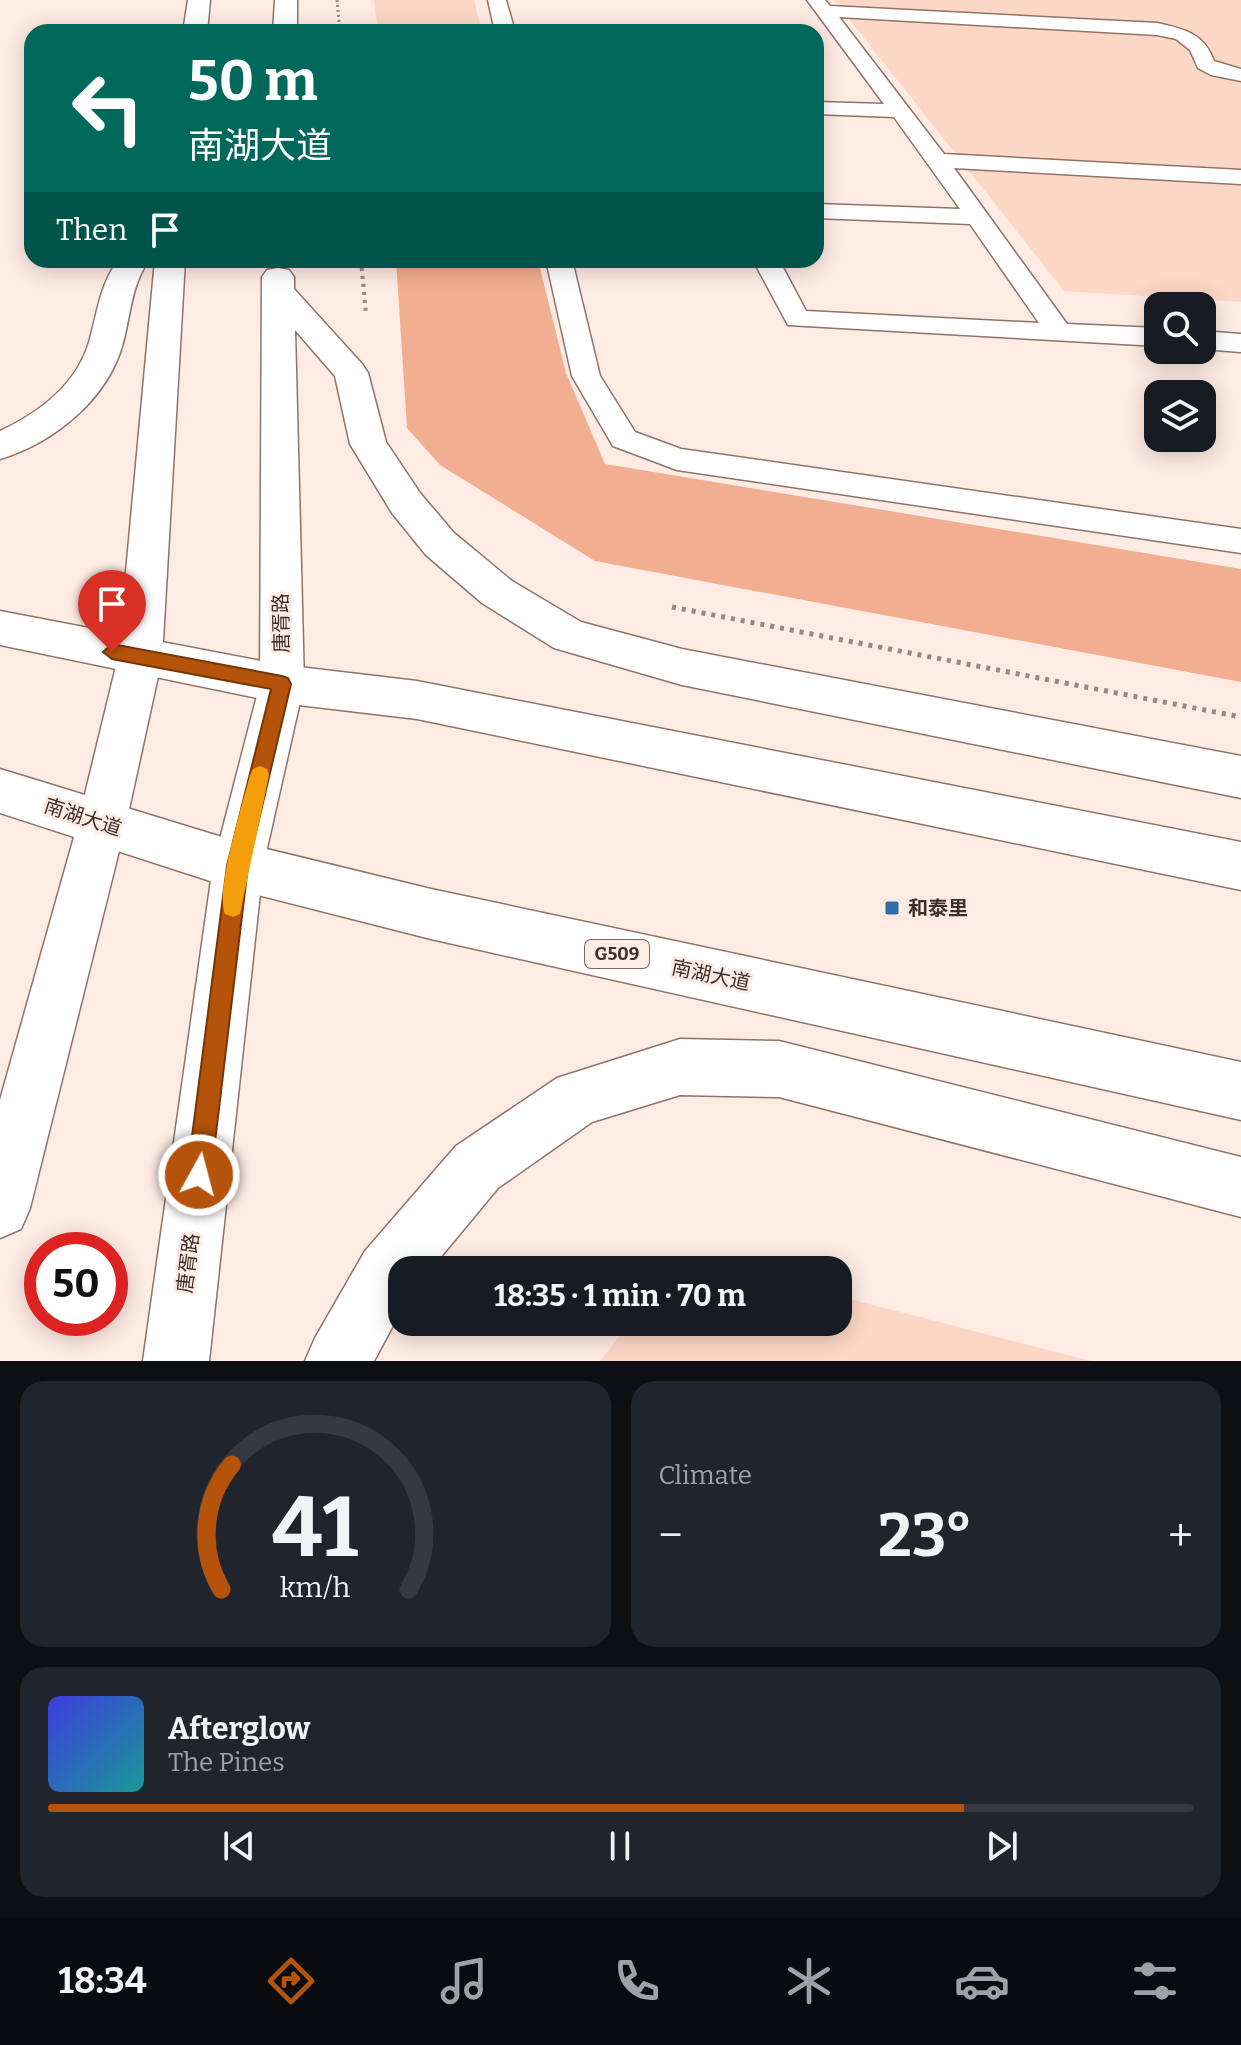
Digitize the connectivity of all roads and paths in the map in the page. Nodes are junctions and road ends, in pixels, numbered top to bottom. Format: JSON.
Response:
{"nodes":[{"id":1,"x":199,"y":0,"type":"edge"},
{"id":2,"x":286,"y":0,"type":"edge"},
{"id":3,"x":337,"y":0,"type":"edge"},
{"id":4,"x":497,"y":0,"type":"edge"},
{"id":5,"x":820,"y":6,"type":"edge"},
{"id":6,"x":196,"y":24,"type":"edge"},
{"id":7,"x":285,"y":24,"type":"edge"},
{"id":8,"x":339,"y":24,"type":"edge"},
{"id":9,"x":503,"y":24,"type":"edge"},
{"id":10,"x":828,"y":47,"type":"dead end"},
{"id":11,"x":851,"y":48,"type":"junction"},
{"id":12,"x":1241,"y":75,"type":"edge"},
{"id":13,"x":824,"y":108,"type":"edge"},
{"id":14,"x":899,"y":111,"type":"junction"},
{"id":15,"x":937,"y":160,"type":"junction"},
{"id":16,"x":1241,"y":177,"type":"edge"},
{"id":17,"x":824,"y":211,"type":"edge"},
{"id":18,"x":978,"y":217,"type":"junction"},
{"id":19,"x":127,"y":268,"type":"edge"},
{"id":20,"x":169,"y":268,"type":"edge"},
{"id":21,"x":362,"y":268,"type":"edge"},
{"id":22,"x":561,"y":268,"type":"edge"},
{"id":23,"x":770,"y":268,"type":"edge"},
{"id":24,"x":279,"y":275,"type":"edge"},
{"id":25,"x":366,"y":319,"type":"dead end"},
{"id":26,"x":1058,"y":330,"type":"junction"},
{"id":27,"x":1144,"y":336,"type":"edge"},
{"id":28,"x":1216,"y":341,"type":"edge"},
{"id":29,"x":1241,"y":343,"type":"edge"},
{"id":30,"x":0,"y":446,"type":"edge"},
{"id":31,"x":1241,"y":541,"type":"edge"},
{"id":32,"x":657,"y":604,"type":"dead end"},
{"id":33,"x":0,"y":628,"type":"edge"},
{"id":34,"x":140,"y":658,"type":"junction"},
{"id":35,"x":282,"y":684,"type":"junction"},
{"id":36,"x":1241,"y":717,"type":"edge"},
{"id":37,"x":1241,"y":777,"type":"edge"},
{"id":38,"x":0,"y":791,"type":"edge"},
{"id":39,"x":102,"y":823,"type":"junction"},
{"id":40,"x":238,"y":866,"type":"junction"},
{"id":41,"x":1241,"y":866,"type":"edge"},
{"id":42,"x":1241,"y":1091,"type":"edge"},
{"id":43,"x":1241,"y":1187,"type":"edge"},
{"id":44,"x":0,"y":1208,"type":"edge"},
{"id":45,"x":176,"y":1361,"type":"edge"},
{"id":46,"x":338,"y":1361,"type":"edge"}],
"edges":[{"from":1,"to":6,"type":"main road"},
{"from":2,"to":7,"type":"main road"},
{"from":3,"to":8,"type":"path"},
{"from":4,"to":9,"type":"lane"},
{"from":5,"to":11,"type":"lane"},
{"from":5,"to":12,"type":"lane"},
{"from":10,"to":11,"type":"lane"},
{"from":11,"to":14,"type":"lane"},
{"from":13,"to":14,"type":"lane"},
{"from":14,"to":15,"type":"lane"},
{"from":15,"to":16,"type":"lane"},
{"from":15,"to":18,"type":"lane"},
{"from":17,"to":18,"type":"lane"},
{"from":18,"to":26,"type":"lane"},
{"from":19,"to":30,"type":"main road"},
{"from":20,"to":34,"type":"main road"},
{"from":21,"to":25,"type":"path"},
{"from":22,"to":31,"type":"lane"},
{"from":23,"to":26,"type":"lane"},
{"from":24,"to":35,"type":"main road","name":"唐胥路"},
{"from":24,"to":37,"type":"main road"},
{"from":26,"to":27,"type":"lane"},
{"from":28,"to":29,"type":"lane"},
{"from":32,"to":36,"type":"path"},
{"from":33,"to":34,"type":"main road"},
{"from":34,"to":35,"type":"main road"},
{"from":34,"to":39,"type":"main road"},
{"from":35,"to":40,"type":"main road","name":"唐胥路"},
{"from":35,"to":41,"type":"main road"},
{"from":38,"to":39,"type":"main road","name":"南湖大道","number":"G509"},
{"from":39,"to":40,"type":"main road","name":"南湖大道","number":"G509"},
{"from":39,"to":44,"type":"main road"},
{"from":40,"to":42,"type":"main road","name":"南湖大道","number":"G509"},
{"from":40,"to":45,"type":"main road","name":"唐胥路"},
{"from":43,"to":46,"type":"main road"}]}
